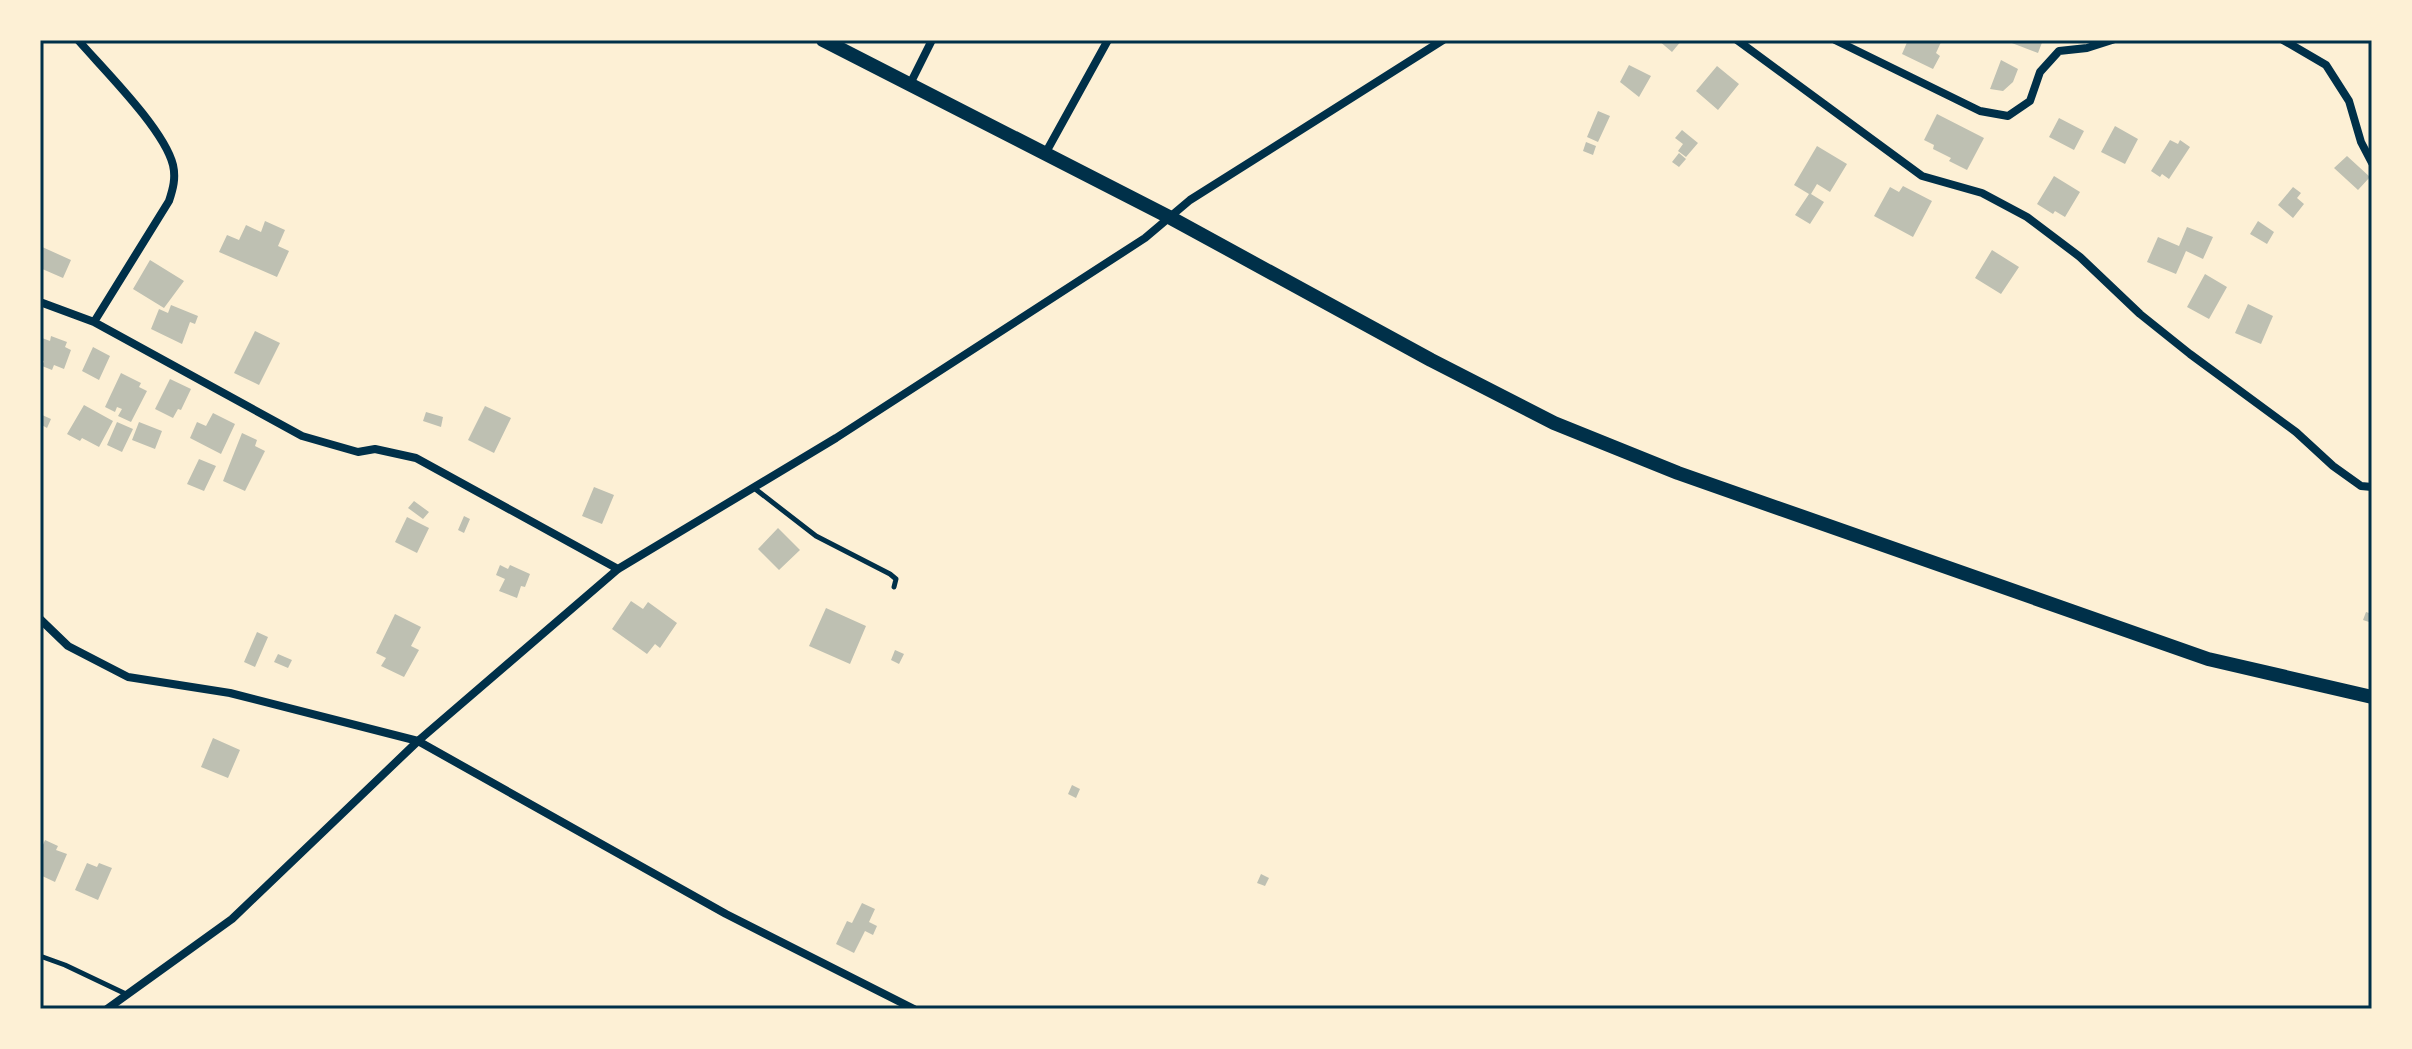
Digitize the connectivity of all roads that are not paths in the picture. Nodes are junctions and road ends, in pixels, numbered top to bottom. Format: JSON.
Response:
{"nodes":[{"id":1,"x":78,"y":40,"type":"edge"},
{"id":2,"x":823,"y":40,"type":"edge"},
{"id":3,"x":932,"y":40,"type":"edge"},
{"id":4,"x":1108,"y":40,"type":"edge"},
{"id":5,"x":1443,"y":40,"type":"edge"},
{"id":6,"x":1737,"y":40,"type":"edge"},
{"id":7,"x":1835,"y":40,"type":"edge"},
{"id":8,"x":2112,"y":40,"type":"edge"},
{"id":9,"x":2283,"y":40,"type":"edge"},
{"id":10,"x":910,"y":84,"type":"junction"},
{"id":11,"x":1045,"y":154,"type":"junction"},
{"id":12,"x":2372,"y":163,"type":"edge"},
{"id":13,"x":1171,"y":218,"type":"junction"},
{"id":14,"x":40,"y":302,"type":"edge"},
{"id":15,"x":94,"y":322,"type":"junction"},
{"id":16,"x":753,"y":487,"type":"junction"},
{"id":17,"x":2372,"y":487,"type":"edge"},
{"id":18,"x":618,"y":569,"type":"junction"},
{"id":19,"x":894,"y":587,"type":"dead end"},
{"id":20,"x":40,"y":619,"type":"edge"},
{"id":21,"x":2372,"y":697,"type":"edge"},
{"id":22,"x":418,"y":741,"type":"junction"},
{"id":23,"x":40,"y":956,"type":"edge"},
{"id":24,"x":127,"y":995,"type":"junction"},
{"id":25,"x":107,"y":1009,"type":"edge"},
{"id":26,"x":914,"y":1009,"type":"edge"}],
"edges":[{"from":1,"to":15,"type":"street"},
{"from":2,"to":10,"type":"main road"},
{"from":3,"to":10,"type":"street"},
{"from":4,"to":11,"type":"street"},
{"from":5,"to":13,"type":"street"},
{"from":6,"to":17,"type":"street"},
{"from":7,"to":8,"type":"street"},
{"from":9,"to":12,"type":"street"},
{"from":10,"to":11,"type":"main road"},
{"from":11,"to":13,"type":"main road"},
{"from":13,"to":16,"type":"street"},
{"from":13,"to":21,"type":"main road"},
{"from":14,"to":15,"type":"street"},
{"from":15,"to":18,"type":"street"},
{"from":16,"to":18,"type":"street"},
{"from":16,"to":19,"type":"lane"},
{"from":18,"to":22,"type":"street"},
{"from":20,"to":22,"type":"street"},
{"from":22,"to":24,"type":"street"},
{"from":22,"to":26,"type":"street"},
{"from":23,"to":24,"type":"lane"},
{"from":24,"to":25,"type":"street"}]}
